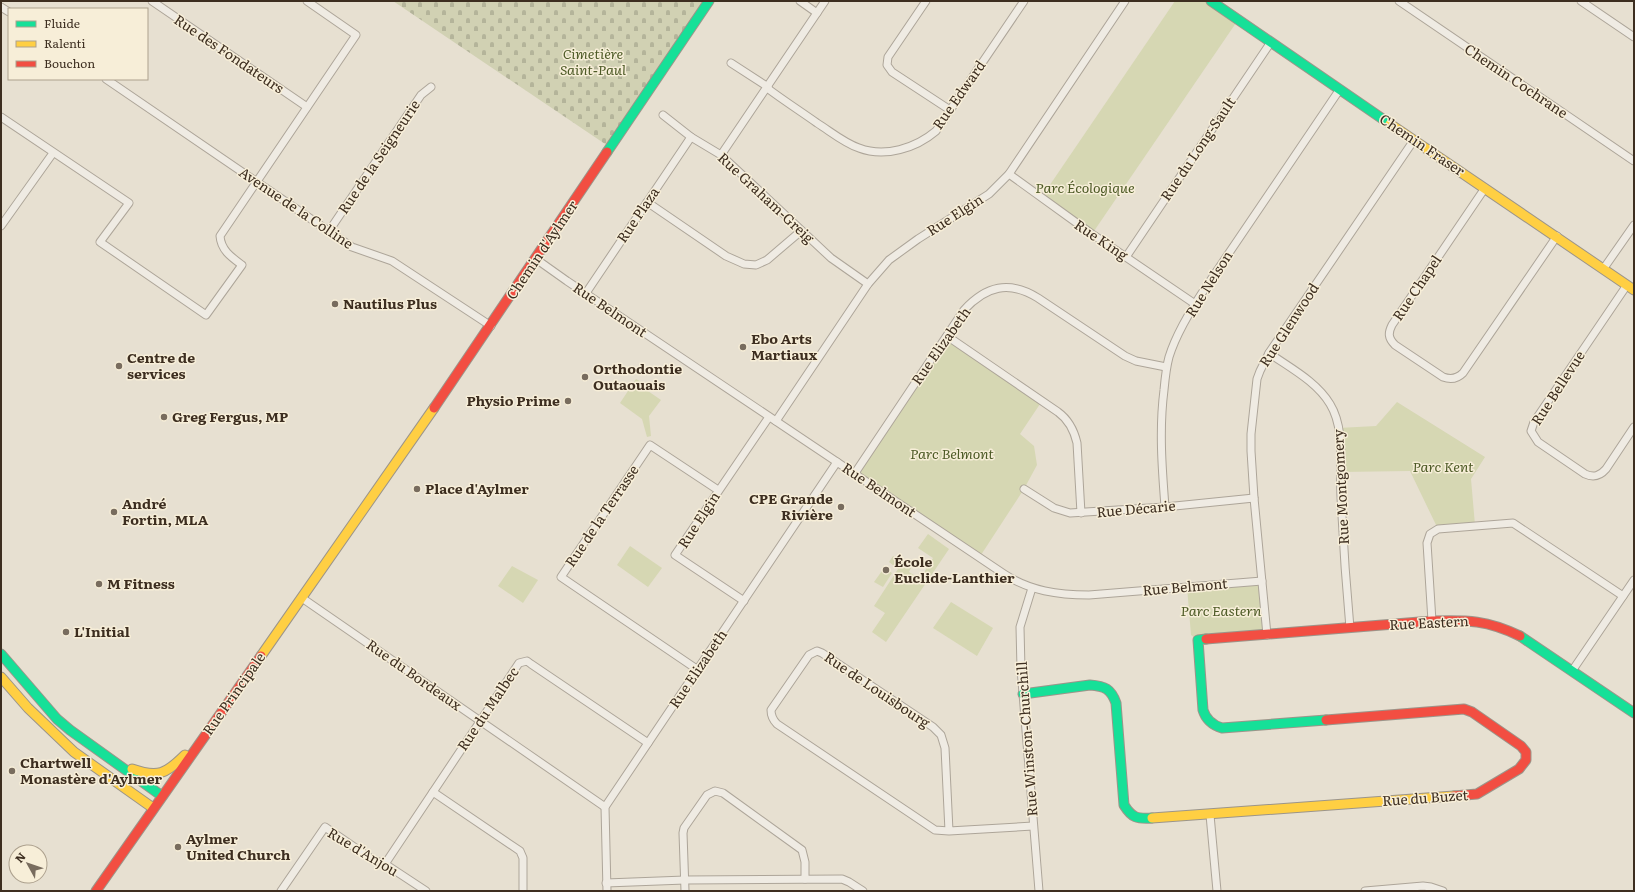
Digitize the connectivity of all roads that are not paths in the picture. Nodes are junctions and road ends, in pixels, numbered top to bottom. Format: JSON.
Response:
{"nodes":[{"id":1,"x":152,"y":1,"type":"edge"},
{"id":2,"x":307,"y":1,"type":"edge"},
{"id":3,"x":709,"y":1,"type":"edge"},
{"id":4,"x":800,"y":1,"type":"edge"},
{"id":5,"x":825,"y":1,"type":"edge"},
{"id":6,"x":926,"y":1,"type":"edge"},
{"id":7,"x":1024,"y":1,"type":"edge"},
{"id":8,"x":1125,"y":1,"type":"edge"},
{"id":9,"x":1211,"y":1,"type":"edge"},
{"id":10,"x":1399,"y":1,"type":"edge"},
{"id":11,"x":1581,"y":1,"type":"edge"},
{"id":12,"x":817,"y":13,"type":"junction"},
{"id":13,"x":1634,"y":37,"type":"edge"},
{"id":14,"x":1271,"y":42,"type":"junction"},
{"id":15,"x":731,"y":63,"type":"dead end"},
{"id":16,"x":107,"y":80,"type":"edge"},
{"id":17,"x":432,"y":87,"type":"dead end"},
{"id":18,"x":767,"y":88,"type":"junction"},
{"id":19,"x":1340,"y":89,"type":"junction"},
{"id":20,"x":306,"y":107,"type":"junction"},
{"id":21,"x":950,"y":110,"type":"junction"},
{"id":22,"x":663,"y":116,"type":"dead end"},
{"id":23,"x":1,"y":117,"type":"edge"},
{"id":24,"x":691,"y":137,"type":"junction"},
{"id":25,"x":1414,"y":140,"type":"junction"},
{"id":26,"x":53,"y":153,"type":"junction"},
{"id":27,"x":721,"y":154,"type":"junction"},
{"id":28,"x":1634,"y":161,"type":"edge"},
{"id":29,"x":1009,"y":174,"type":"junction"},
{"id":30,"x":256,"y":181,"type":"junction"},
{"id":31,"x":1485,"y":188,"type":"junction"},
{"id":32,"x":647,"y":202,"type":"junction"},
{"id":33,"x":1634,"y":225,"type":"edge"},
{"id":34,"x":1,"y":226,"type":"edge"},
{"id":35,"x":329,"y":231,"type":"junction"},
{"id":36,"x":801,"y":231,"type":"junction"},
{"id":37,"x":1557,"y":236,"type":"junction"},
{"id":38,"x":1126,"y":257,"type":"junction"},
{"id":39,"x":536,"y":259,"type":"junction"},
{"id":40,"x":1604,"y":268,"type":"junction"},
{"id":41,"x":868,"y":284,"type":"junction"},
{"id":42,"x":1630,"y":287,"type":"edge"},
{"id":43,"x":586,"y":293,"type":"junction"},
{"id":44,"x":1195,"y":304,"type":"junction"},
{"id":45,"x":491,"y":326,"type":"junction"},
{"id":46,"x":947,"y":336,"type":"junction"},
{"id":47,"x":1269,"y":354,"type":"junction"},
{"id":48,"x":1166,"y":367,"type":"junction"},
{"id":49,"x":769,"y":416,"type":"junction"},
{"id":50,"x":776,"y":421,"type":"junction"},
{"id":51,"x":1634,"y":427,"type":"edge"},
{"id":52,"x":837,"y":462,"type":"junction"},
{"id":53,"x":855,"y":473,"type":"junction"},
{"id":54,"x":1024,"y":488,"type":"dead end"},
{"id":55,"x":718,"y":490,"type":"junction"},
{"id":56,"x":373,"y":497,"type":"joint"},
{"id":57,"x":1254,"y":498,"type":"junction"},
{"id":58,"x":1165,"y":507,"type":"junction"},
{"id":59,"x":1081,"y":513,"type":"junction"},
{"id":60,"x":1634,"y":580,"type":"edge"},
{"id":61,"x":1262,"y":581,"type":"junction"},
{"id":62,"x":1032,"y":588,"type":"junction"},
{"id":63,"x":1623,"y":596,"type":"junction"},
{"id":64,"x":302,"y":598,"type":"junction"},
{"id":65,"x":744,"y":601,"type":"junction"},
{"id":66,"x":1432,"y":621,"type":"junction"},
{"id":67,"x":1350,"y":628,"type":"junction"},
{"id":68,"x":1267,"y":634,"type":"junction"},
{"id":69,"x":1198,"y":640,"type":"joint"},
{"id":70,"x":1,"y":654,"type":"edge"},
{"id":71,"x":698,"y":670,"type":"junction"},
{"id":72,"x":1572,"y":671,"type":"junction"},
{"id":73,"x":1,"y":677,"type":"edge"},
{"id":74,"x":1023,"y":694,"type":"junction"},
{"id":75,"x":1634,"y":713,"type":"edge"},
{"id":76,"x":480,"y":720,"type":"junction"},
{"id":77,"x":204,"y":737,"type":"junction"},
{"id":78,"x":648,"y":743,"type":"junction"},
{"id":79,"x":114,"y":760,"type":"junction"},
{"id":80,"x":432,"y":792,"type":"junction"},
{"id":81,"x":162,"y":796,"type":"junction"},
{"id":82,"x":605,"y":807,"type":"junction"},
{"id":83,"x":153,"y":808,"type":"junction"},
{"id":84,"x":1210,"y":815,"type":"junction"},
{"id":85,"x":1033,"y":826,"type":"junction"},
{"id":86,"x":949,"y":831,"type":"junction"},
{"id":87,"x":385,"y":864,"type":"junction"},
{"id":88,"x":805,"y":879,"type":"junction"},
{"id":89,"x":685,"y":880,"type":"junction"},
{"id":90,"x":606,"y":883,"type":"junction"},
{"id":91,"x":96,"y":891,"type":"edge"},
{"id":92,"x":281,"y":891,"type":"edge"},
{"id":93,"x":426,"y":891,"type":"edge"},
{"id":94,"x":523,"y":891,"type":"edge"},
{"id":95,"x":607,"y":891,"type":"edge"},
{"id":96,"x":685,"y":891,"type":"edge"},
{"id":97,"x":863,"y":891,"type":"edge"},
{"id":98,"x":1039,"y":891,"type":"edge"},
{"id":99,"x":1217,"y":891,"type":"edge"},
{"id":100,"x":1365,"y":891,"type":"edge"},
{"id":101,"x":1443,"y":891,"type":"edge"}],
"edges":[{"from":1,"to":20,"type":"street","name":"Rue des Fondateurs"},
{"from":2,"to":20,"type":"street"},
{"from":3,"to":39,"type":"street","name":"Chemin d'Aylmer"},
{"from":4,"to":12,"type":"street"},
{"from":5,"to":12,"type":"street"},
{"from":6,"to":21,"type":"street"},
{"from":7,"to":21,"type":"street","name":"Rue Edward"},
{"from":8,"to":29,"type":"street","name":"Rue Elgin"},
{"from":9,"to":14,"type":"street","name":"Chemin Fraser"},
{"from":10,"to":28,"type":"street","name":"Chemin Cochrane"},
{"from":11,"to":13,"type":"street"},
{"from":12,"to":18,"type":"street"},
{"from":14,"to":19,"type":"street","name":"Chemin Fraser"},
{"from":14,"to":38,"type":"street","name":"Rue du Long-Sault"},
{"from":15,"to":18,"type":"street","name":"Rue Edward"},
{"from":16,"to":30,"type":"street","name":"Avenue de la Colline"},
{"from":17,"to":35,"type":"street","name":"Rue de la Seigneurie"},
{"from":18,"to":21,"type":"street","name":"Rue Edward"},
{"from":18,"to":27,"type":"street"},
{"from":19,"to":25,"type":"street","name":"Chemin Fraser"},
{"from":19,"to":44,"type":"street","name":"Rue Nelson"},
{"from":20,"to":30,"type":"street"},
{"from":22,"to":24,"type":"street","name":"Rue Graham-Greig"},
{"from":23,"to":26,"type":"street"},
{"from":24,"to":27,"type":"street","name":"Rue Graham-Greig"},
{"from":24,"to":32,"type":"street","name":"Rue Plaza"},
{"from":25,"to":31,"type":"street","name":"Chemin Fraser"},
{"from":25,"to":47,"type":"street","name":"Rue Glenwood"},
{"from":26,"to":30,"type":"street"},
{"from":26,"to":34,"type":"street"},
{"from":27,"to":36,"type":"street","name":"Rue Graham-Greig"},
{"from":29,"to":38,"type":"street","name":"Rue King"},
{"from":29,"to":41,"type":"street","name":"Rue Elgin"},
{"from":30,"to":35,"type":"street","name":"Avenue de la Colline"},
{"from":31,"to":37,"type":"street","name":"Chemin Fraser"},
{"from":31,"to":37,"type":"street","name":"Rue Chapel"},
{"from":32,"to":36,"type":"street"},
{"from":32,"to":43,"type":"street","name":"Rue Plaza"},
{"from":33,"to":40,"type":"street"},
{"from":35,"to":45,"type":"street","name":"Avenue de la Colline"},
{"from":36,"to":41,"type":"street","name":"Rue Graham-Greig"},
{"from":37,"to":40,"type":"street","name":"Chemin Fraser"},
{"from":38,"to":44,"type":"street","name":"Rue King"},
{"from":39,"to":43,"type":"street","name":"Rue Belmont"},
{"from":39,"to":45,"type":"street","name":"Chemin d'Aylmer"},
{"from":40,"to":42,"type":"street","name":"Chemin Fraser"},
{"from":41,"to":50,"type":"street","name":"Rue Elgin"},
{"from":42,"to":51,"type":"street","name":"Rue Bellevue"},
{"from":43,"to":49,"type":"street","name":"Rue Belmont"},
{"from":44,"to":48,"type":"street","name":"Rue Nelson"},
{"from":45,"to":56,"type":"street","name":"Chemin d'Aylmer"},
{"from":46,"to":48,"type":"street","name":"Rue Elizabeth"},
{"from":46,"to":53,"type":"street","name":"Rue Elizabeth"},
{"from":46,"to":59,"type":"street"},
{"from":47,"to":57,"type":"street","name":"Rue Glenwood"},
{"from":47,"to":67,"type":"street","name":"Rue Montgomery"},
{"from":48,"to":58,"type":"street","name":"Rue Nelson"},
{"from":49,"to":50,"type":"street","name":"Rue Belmont"},
{"from":49,"to":55,"type":"street","name":"Rue Elgin"},
{"from":50,"to":52,"type":"street","name":"Rue Belmont"},
{"from":52,"to":53,"type":"street","name":"Rue Belmont"},
{"from":52,"to":65,"type":"street","name":"Rue Elizabeth"},
{"from":53,"to":62,"type":"street","name":"Rue Belmont"},
{"from":54,"to":59,"type":"street","name":"Rue Décarie"},
{"from":55,"to":65,"type":"street","name":"Rue Elgin"},
{"from":55,"to":71,"type":"street","name":"Rue de la Terrasse"},
{"from":56,"to":64,"type":"street","name":"Rue Principale"},
{"from":57,"to":58,"type":"street","name":"Rue Décarie"},
{"from":57,"to":61,"type":"street","name":"Rue Glenwood"},
{"from":58,"to":59,"type":"street","name":"Rue Décarie"},
{"from":60,"to":63,"type":"street"},
{"from":61,"to":62,"type":"street","name":"Rue Belmont"},
{"from":61,"to":68,"type":"street","name":"Rue Glenwood"},
{"from":62,"to":74,"type":"street","name":"Rue Winston-Churchill"},
{"from":63,"to":66,"type":"street"},
{"from":63,"to":72,"type":"street"},
{"from":64,"to":76,"type":"street","name":"Rue du Bordeaux"},
{"from":64,"to":77,"type":"street","name":"Rue Principale"},
{"from":65,"to":71,"type":"street","name":"Rue Elizabeth"},
{"from":66,"to":67,"type":"street","name":"Rue Eastern"},
{"from":66,"to":72,"type":"street","name":"Rue Eastern"},
{"from":67,"to":68,"type":"street","name":"Rue Eastern"},
{"from":68,"to":69,"type":"street","name":"Rue Eastern"},
{"from":69,"to":84,"type":"street","name":"Rue du Buzet"},
{"from":70,"to":79,"type":"street"},
{"from":71,"to":78,"type":"street","name":"Rue Elizabeth"},
{"from":72,"to":75,"type":"street","name":"Rue Eastern"},
{"from":73,"to":83,"type":"street"},
{"from":74,"to":84,"type":"street","name":"Rue du Buzet"},
{"from":74,"to":85,"type":"street","name":"Rue Winston-Churchill"},
{"from":76,"to":78,"type":"street","name":"Rue du Malbec"},
{"from":76,"to":80,"type":"street","name":"Rue du Malbec"},
{"from":76,"to":82,"type":"street","name":"Rue du Bordeaux"},
{"from":77,"to":79,"type":"street"},
{"from":77,"to":81,"type":"street","name":"Rue Principale"},
{"from":78,"to":82,"type":"street","name":"Rue Elizabeth"},
{"from":79,"to":81,"type":"street"},
{"from":80,"to":87,"type":"street","name":"Rue du Malbec"},
{"from":80,"to":94,"type":"street"},
{"from":81,"to":83,"type":"street","name":"Rue Principale"},
{"from":82,"to":90,"type":"street"},
{"from":83,"to":91,"type":"street","name":"Rue Principale"},
{"from":84,"to":99,"type":"street"},
{"from":85,"to":86,"type":"street","name":"Rue de Louisbourg"},
{"from":85,"to":98,"type":"street","name":"Rue Winston-Churchill"},
{"from":86,"to":86,"type":"street","name":"Rue de Louisbourg"},
{"from":87,"to":92,"type":"street","name":"Rue d'Anjou"},
{"from":87,"to":93,"type":"street","name":"Rue d'Anjou"},
{"from":88,"to":89,"type":"street"},
{"from":88,"to":89,"type":"street"},
{"from":88,"to":97,"type":"street"},
{"from":89,"to":90,"type":"street"},
{"from":89,"to":96,"type":"street"},
{"from":90,"to":95,"type":"street"},
{"from":100,"to":101,"type":"street"}]}
